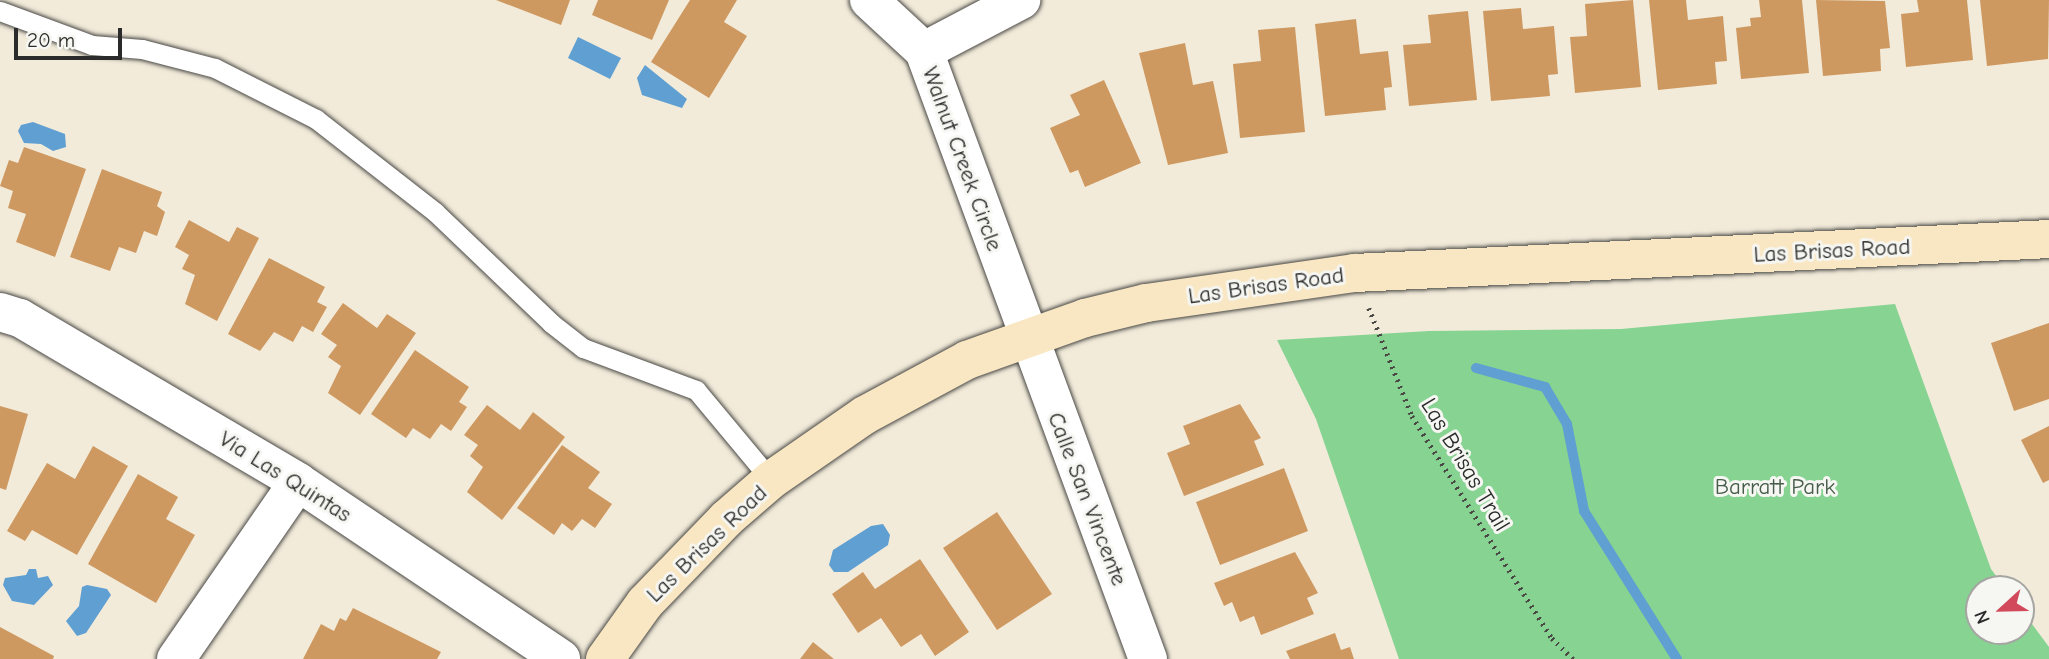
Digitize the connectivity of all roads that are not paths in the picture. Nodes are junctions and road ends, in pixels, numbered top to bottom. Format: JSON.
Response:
{"nodes":[{"id":1,"x":869,"y":0,"type":"edge"},
{"id":2,"x":1021,"y":0,"type":"edge"},
{"id":3,"x":0,"y":11,"type":"edge"},
{"id":4,"x":924,"y":51,"type":"junction"},
{"id":5,"x":2049,"y":239,"type":"edge"},
{"id":6,"x":0,"y":312,"type":"edge"},
{"id":7,"x":1026,"y":338,"type":"junction"},
{"id":8,"x":771,"y":480,"type":"junction"},
{"id":9,"x":298,"y":482,"type":"junction"},
{"id":10,"x":176,"y":659,"type":"edge"},
{"id":11,"x":561,"y":659,"type":"edge"},
{"id":12,"x":605,"y":659,"type":"edge"},
{"id":13,"x":1147,"y":659,"type":"edge"}],
"edges":[{"from":1,"to":4,"type":"street","name":"Walnut Creek Circle"},
{"from":2,"to":4,"type":"street"},
{"from":3,"to":8,"type":"lane"},
{"from":4,"to":7,"type":"street","name":"Walnut Creek Circle"},
{"from":5,"to":7,"type":"street","name":"Las Brisas Road"},
{"from":6,"to":9,"type":"street","name":"Via Las Quintas"},
{"from":7,"to":8,"type":"street","name":"Las Brisas Road"},
{"from":7,"to":13,"type":"street","name":"Calle San Vincente"},
{"from":8,"to":12,"type":"street","name":"Las Brisas Road"},
{"from":9,"to":10,"type":"street"},
{"from":9,"to":11,"type":"street","name":"Via Las Quintas"}]}
